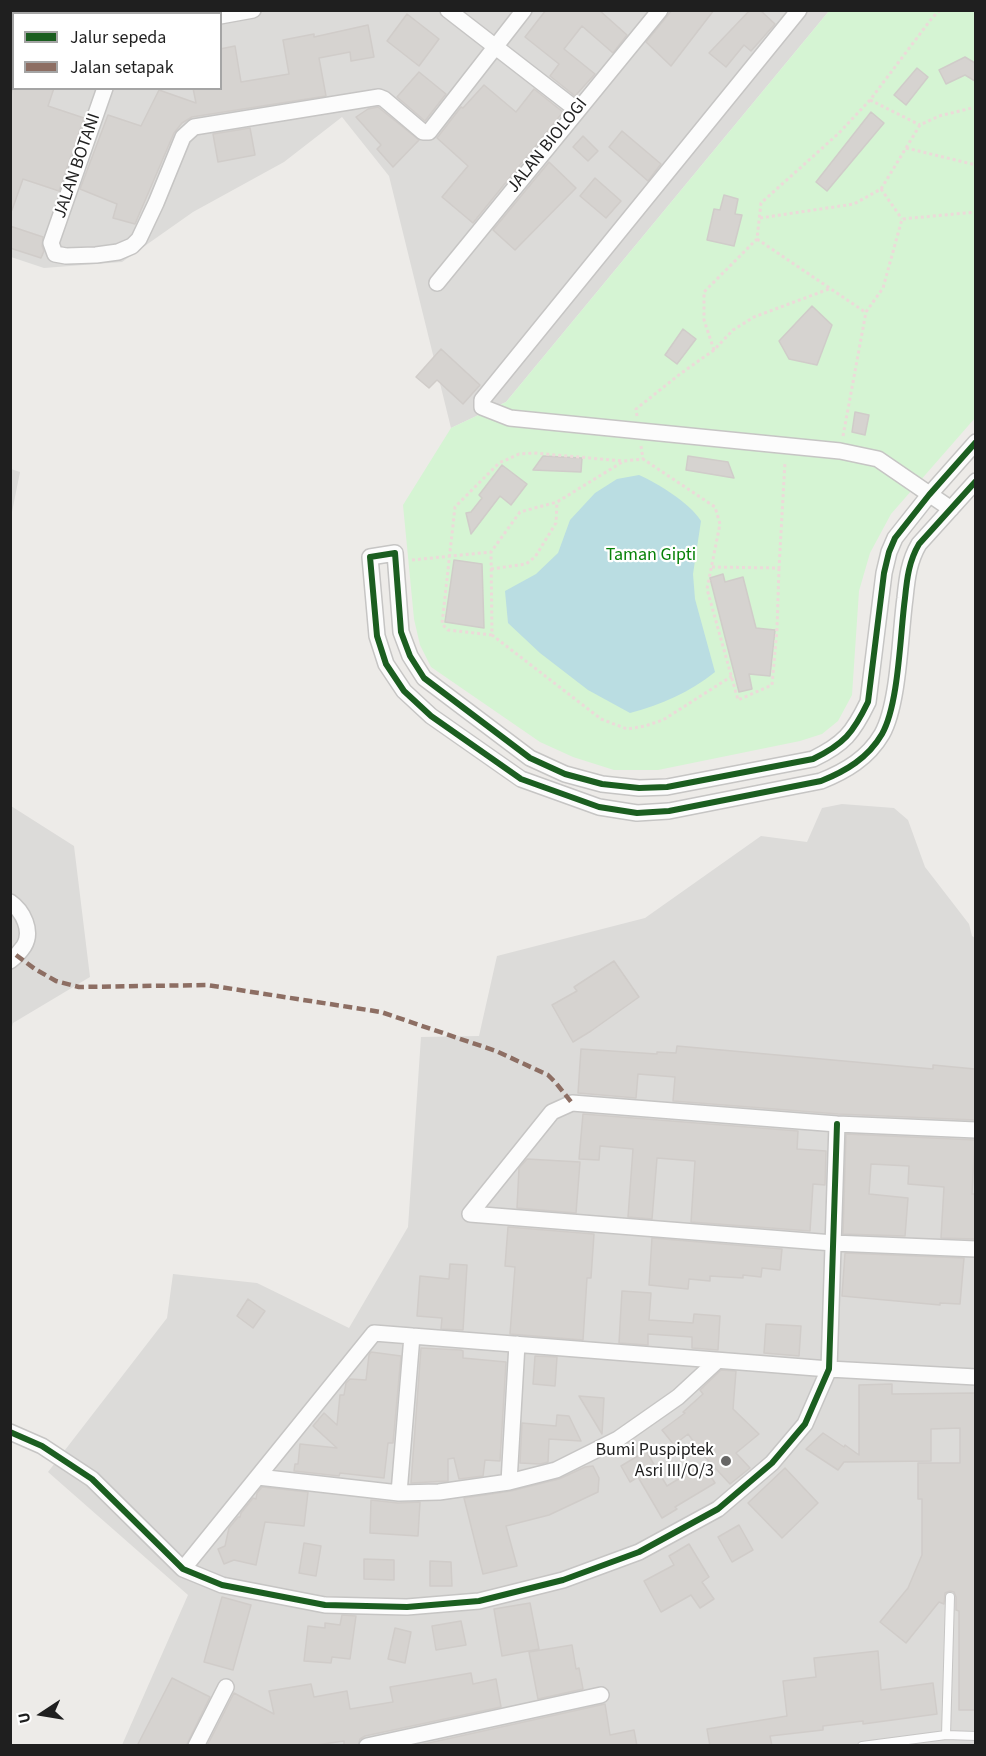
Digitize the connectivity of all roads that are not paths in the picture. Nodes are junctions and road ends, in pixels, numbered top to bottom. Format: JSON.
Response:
{"nodes":[{"id":1,"x":253,"y":10,"type":"edge"},
{"id":2,"x":448,"y":10,"type":"edge"},
{"id":3,"x":524,"y":10,"type":"edge"},
{"id":4,"x":660,"y":10,"type":"edge"},
{"id":5,"x":794,"y":12,"type":"edge"},
{"id":6,"x":222,"y":16,"type":"edge"},
{"id":7,"x":495,"y":46,"type":"junction"},
{"id":8,"x":104,"y":90,"type":"edge"},
{"id":9,"x":578,"y":110,"type":"junction"},
{"id":10,"x":437,"y":282,"type":"dead end"},
{"id":11,"x":975,"y":442,"type":"edge"},
{"id":12,"x":975,"y":481,"type":"edge"},
{"id":13,"x":929,"y":495,"type":"junction"},
{"id":14,"x":951,"y":509,"type":"junction"},
{"id":15,"x":10,"y":902,"type":"edge"},
{"id":16,"x":10,"y":962,"type":"edge"},
{"id":17,"x":837,"y":1124,"type":"junction"},
{"id":18,"x":975,"y":1131,"type":"edge"},
{"id":19,"x":833,"y":1243,"type":"junction"},
{"id":20,"x":975,"y":1249,"type":"edge"},
{"id":21,"x":412,"y":1336,"type":"junction"},
{"id":22,"x":517,"y":1344,"type":"junction"},
{"id":23,"x":717,"y":1360,"type":"junction"},
{"id":24,"x":829,"y":1369,"type":"junction"},
{"id":25,"x":975,"y":1377,"type":"edge"},
{"id":26,"x":10,"y":1432,"type":"edge"},
{"id":27,"x":258,"y":1477,"type":"junction"},
{"id":28,"x":509,"y":1482,"type":"junction"},
{"id":29,"x":399,"y":1493,"type":"junction"},
{"id":30,"x":183,"y":1569,"type":"junction"},
{"id":31,"x":950,"y":1597,"type":"dead end"},
{"id":32,"x":226,"y":1687,"type":"dead end"},
{"id":33,"x":602,"y":1695,"type":"dead end"},
{"id":34,"x":946,"y":1735,"type":"junction"},
{"id":35,"x":975,"y":1736,"type":"edge"},
{"id":36,"x":196,"y":1746,"type":"edge"},
{"id":37,"x":367,"y":1746,"type":"edge"},
{"id":38,"x":862,"y":1746,"type":"edge"}],
"edges":[{"from":1,"to":6,"type":"street"},
{"from":2,"to":7,"type":"street"},
{"from":3,"to":7,"type":"street"},
{"from":4,"to":9,"type":"street","name":"JALAN BIOLOGI"},
{"from":5,"to":13,"type":"street"},
{"from":7,"to":8,"type":"street","name":"JALAN BOTANI"},
{"from":7,"to":9,"type":"street"},
{"from":9,"to":10,"type":"street","name":"JALAN BIOLOGI"},
{"from":11,"to":13,"type":"street"},
{"from":12,"to":14,"type":"street"},
{"from":13,"to":14,"type":"street"},
{"from":13,"to":14,"type":"street"},
{"from":15,"to":16,"type":"street"},
{"from":17,"to":18,"type":"street"},
{"from":17,"to":19,"type":"street"},
{"from":17,"to":19,"type":"street"},
{"from":19,"to":20,"type":"street"},
{"from":19,"to":24,"type":"street"},
{"from":21,"to":22,"type":"street"},
{"from":21,"to":27,"type":"street"},
{"from":21,"to":29,"type":"street"},
{"from":22,"to":23,"type":"street"},
{"from":22,"to":28,"type":"street"},
{"from":23,"to":24,"type":"street"},
{"from":23,"to":28,"type":"street"},
{"from":24,"to":25,"type":"street"},
{"from":24,"to":30,"type":"street"},
{"from":26,"to":30,"type":"street"},
{"from":27,"to":29,"type":"street"},
{"from":27,"to":30,"type":"street"},
{"from":28,"to":29,"type":"street"},
{"from":31,"to":34,"type":"lane"},
{"from":32,"to":36,"type":"street"},
{"from":33,"to":37,"type":"street"},
{"from":34,"to":35,"type":"lane"},
{"from":34,"to":38,"type":"lane"}]}
